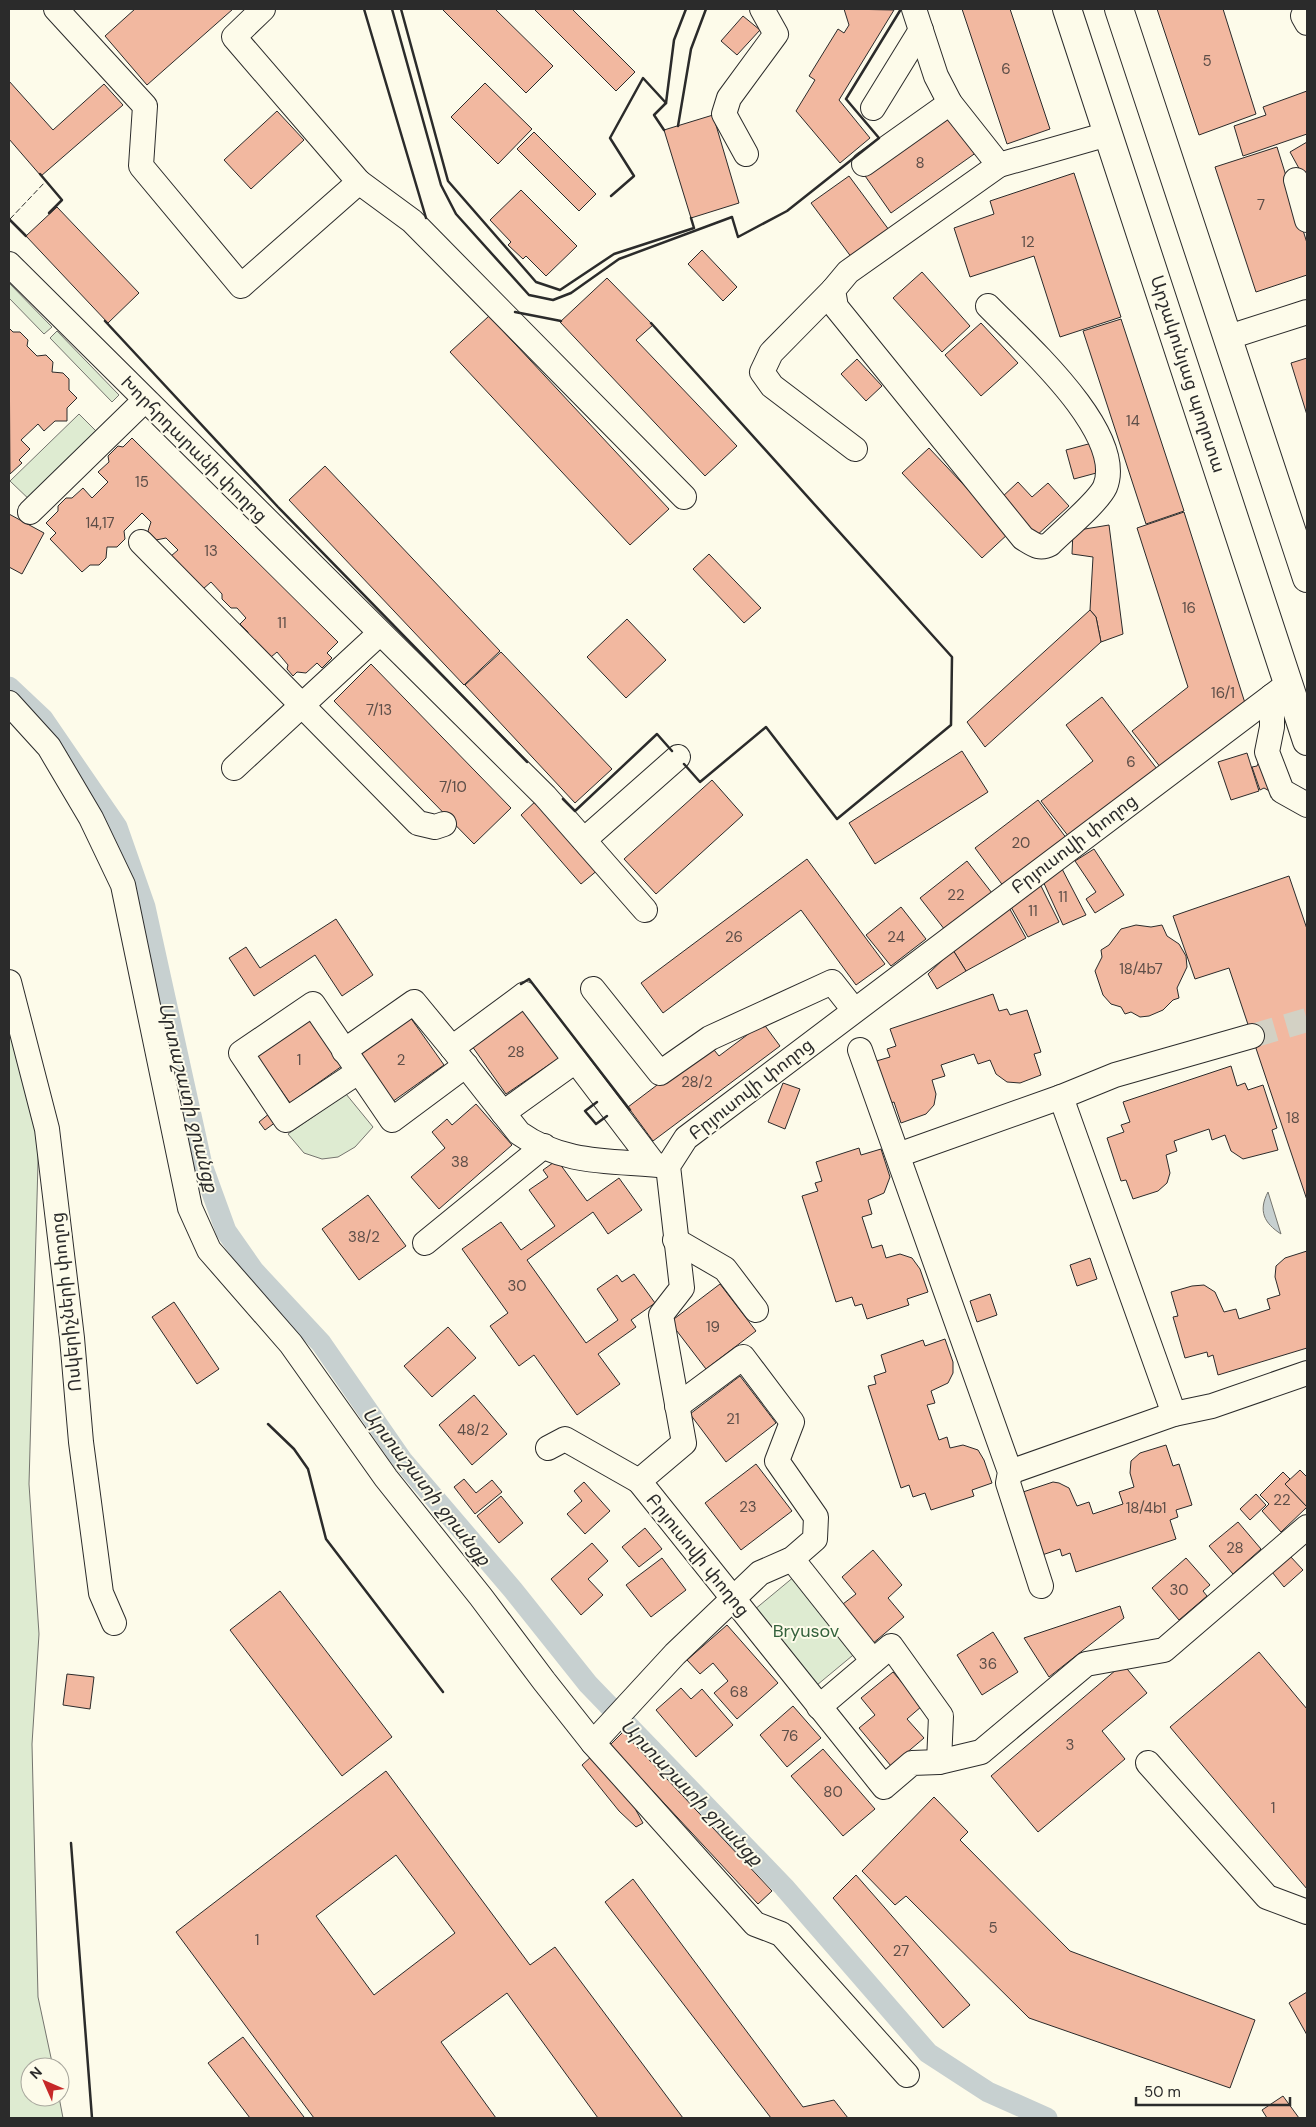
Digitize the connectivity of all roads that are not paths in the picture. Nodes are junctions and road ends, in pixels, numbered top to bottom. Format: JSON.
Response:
{"nodes":[{"id":1,"x":56,"y":9,"type":"edge"},
{"id":2,"x":264,"y":9,"type":"edge"},
{"id":3,"x":762,"y":9,"type":"edge"},
{"id":4,"x":1067,"y":9,"type":"edge"},
{"id":5,"x":1119,"y":9,"type":"edge"},
{"id":6,"x":918,"y":19,"type":"edge"},
{"id":7,"x":950,"y":104,"type":"junction"},
{"id":8,"x":873,"y":108,"type":"dead end"},
{"id":9,"x":1108,"y":134,"type":"junction"},
{"id":10,"x":746,"y":154,"type":"dead end"},
{"id":11,"x":864,"y":164,"type":"dead end"},
{"id":12,"x":999,"y":165,"type":"junction"},
{"id":13,"x":1296,"y":180,"type":"dead end"},
{"id":14,"x":359,"y":182,"type":"junction"},
{"id":15,"x":1307,"y":220,"type":"edge"},
{"id":16,"x":9,"y":264,"type":"edge"},
{"id":17,"x":833,"y":290,"type":"junction"},
{"id":18,"x":988,"y":306,"type":"dead end"},
{"id":19,"x":1307,"y":312,"type":"edge"},
{"id":20,"x":1229,"y":337,"type":"junction"},
{"id":21,"x":145,"y":400,"type":"junction"},
{"id":22,"x":855,"y":449,"type":"dead end"},
{"id":23,"x":684,"y":497,"type":"dead end"},
{"id":24,"x":30,"y":512,"type":"dead end"},
{"id":25,"x":141,"y":542,"type":"dead end"},
{"id":26,"x":1307,"y":578,"type":"edge"},
{"id":27,"x":379,"y":634,"type":"junction"},
{"id":28,"x":1280,"y":690,"type":"junction"},
{"id":29,"x":9,"y":703,"type":"edge"},
{"id":30,"x":301,"y":706,"type":"junction"},
{"id":31,"x":1307,"y":741,"type":"edge"},
{"id":32,"x":678,"y":757,"type":"dead end"},
{"id":33,"x":234,"y":768,"type":"dead end"},
{"id":34,"x":1307,"y":805,"type":"edge"},
{"id":35,"x":444,"y":824,"type":"dead end"},
{"id":36,"x":584,"y":840,"type":"junction"},
{"id":37,"x":646,"y":910,"type":"dead end"},
{"id":38,"x":9,"y":982,"type":"edge"},
{"id":39,"x":593,"y":989,"type":"dead end"},
{"id":40,"x":854,"y":1010,"type":"junction"},
{"id":41,"x":1252,"y":1036,"type":"tunnel mouth"},
{"id":42,"x":860,"y":1050,"type":"dead end"},
{"id":43,"x":344,"y":1051,"type":"junction"},
{"id":44,"x":459,"y":1057,"type":"junction"},
{"id":45,"x":574,"y":1062,"type":"junction"},
{"id":46,"x":358,"y":1072,"type":"junction"},
{"id":47,"x":1061,"y":1097,"type":"junction"},
{"id":48,"x":503,"y":1113,"type":"junction"},
{"id":49,"x":544,"y":1146,"type":"junction"},
{"id":50,"x":898,"y":1155,"type":"junction"},
{"id":51,"x":661,"y":1165,"type":"junction"},
{"id":52,"x":675,"y":1240,"type":"junction"},
{"id":53,"x":425,"y":1243,"type":"dead end"},
{"id":54,"x":756,"y":1310,"type":"dead end"},
{"id":55,"x":1307,"y":1373,"type":"edge"},
{"id":56,"x":677,"y":1406,"type":"junction"},
{"id":57,"x":1174,"y":1414,"type":"junction"},
{"id":58,"x":548,"y":1448,"type":"dead end"},
{"id":59,"x":1010,"y":1472,"type":"junction"},
{"id":60,"x":639,"y":1481,"type":"junction"},
{"id":61,"x":1307,"y":1527,"type":"edge"},
{"id":62,"x":792,"y":1559,"type":"junction"},
{"id":63,"x":1041,"y":1586,"type":"dead end"},
{"id":64,"x":734,"y":1600,"type":"junction"},
{"id":65,"x":114,"y":1622,"type":"dead end"},
{"id":66,"x":873,"y":1661,"type":"junction"},
{"id":67,"x":819,"y":1707,"type":"junction"},
{"id":68,"x":599,"y":1739,"type":"junction"},
{"id":69,"x":939,"y":1762,"type":"junction"},
{"id":70,"x":1148,"y":1763,"type":"dead end"},
{"id":71,"x":1307,"y":1912,"type":"edge"},
{"id":72,"x":907,"y":2075,"type":"dead end"}],
"edges":[{"from":1,"to":14,"type":"street"},
{"from":2,"to":14,"type":"street"},
{"from":3,"to":10,"type":"street"},
{"from":4,"to":9,"type":"main road","name":"Արշակունյաց պողոտա"},
{"from":5,"to":20,"type":"main road"},
{"from":6,"to":7,"type":"street"},
{"from":6,"to":8,"type":"street"},
{"from":7,"to":11,"type":"street"},
{"from":7,"to":12,"type":"street"},
{"from":9,"to":12,"type":"street"},
{"from":9,"to":28,"type":"main road","name":"Արշակունյաց պողոտա"},
{"from":12,"to":17,"type":"street"},
{"from":13,"to":15,"type":"street"},
{"from":14,"to":23,"type":"street"},
{"from":16,"to":21,"type":"street","name":"Խորհրդարանի փողոց"},
{"from":17,"to":18,"type":"street"},
{"from":17,"to":22,"type":"street"},
{"from":19,"to":20,"type":"street"},
{"from":20,"to":26,"type":"main road"},
{"from":21,"to":24,"type":"street"},
{"from":21,"to":27,"type":"street","name":"Խորհրդարանի փողոց"},
{"from":25,"to":30,"type":"street"},
{"from":27,"to":30,"type":"street"},
{"from":27,"to":36,"type":"street","name":"Խորհրդարանի փողոց"},
{"from":28,"to":31,"type":"main road","name":"Արշակունյաց պողոտա"},
{"from":28,"to":34,"type":"street"},
{"from":28,"to":40,"type":"street","name":"Բրյուսովի փողոց"},
{"from":29,"to":68,"type":"street"},
{"from":30,"to":33,"type":"street"},
{"from":30,"to":35,"type":"street"},
{"from":32,"to":36,"type":"street"},
{"from":36,"to":37,"type":"street","name":"Խորհրդարանի փողոց"},
{"from":38,"to":65,"type":"street","name":"Ոսկերիչների փողոց"},
{"from":39,"to":40,"type":"street"},
{"from":40,"to":51,"type":"street","name":"Բրյուսովի փողոց"},
{"from":41,"to":47,"type":"street"},
{"from":42,"to":50,"type":"street"},
{"from":43,"to":44,"type":"street"},
{"from":43,"to":46,"type":"street"},
{"from":43,"to":46,"type":"street"},
{"from":44,"to":45,"type":"street"},
{"from":44,"to":46,"type":"street"},
{"from":44,"to":48,"type":"street"},
{"from":45,"to":48,"type":"street"},
{"from":45,"to":51,"type":"street"},
{"from":47,"to":50,"type":"street"},
{"from":47,"to":57,"type":"street"},
{"from":48,"to":49,"type":"street"},
{"from":49,"to":51,"type":"street"},
{"from":49,"to":53,"type":"street"},
{"from":50,"to":59,"type":"street"},
{"from":51,"to":52,"type":"street","name":"Բրյուսովի փողոց"},
{"from":52,"to":54,"type":"street"},
{"from":52,"to":56,"type":"street","name":"Բրյուսովի փողոց"},
{"from":55,"to":57,"type":"street"},
{"from":56,"to":60,"type":"street","name":"Բրյուսովի փողոց"},
{"from":56,"to":62,"type":"street"},
{"from":57,"to":59,"type":"street"},
{"from":58,"to":60,"type":"street"},
{"from":59,"to":63,"type":"street"},
{"from":60,"to":64,"type":"street","name":"Բրյուսովի փողոց"},
{"from":61,"to":69,"type":"street"},
{"from":62,"to":64,"type":"street"},
{"from":62,"to":66,"type":"street"},
{"from":64,"to":67,"type":"street","name":"Բրյուսովի փողոց"},
{"from":64,"to":68,"type":"street"},
{"from":66,"to":67,"type":"street"},
{"from":66,"to":69,"type":"street"},
{"from":67,"to":69,"type":"street","name":"Բրյուսովի փողոց"},
{"from":68,"to":72,"type":"street"},
{"from":70,"to":71,"type":"street"}]}
